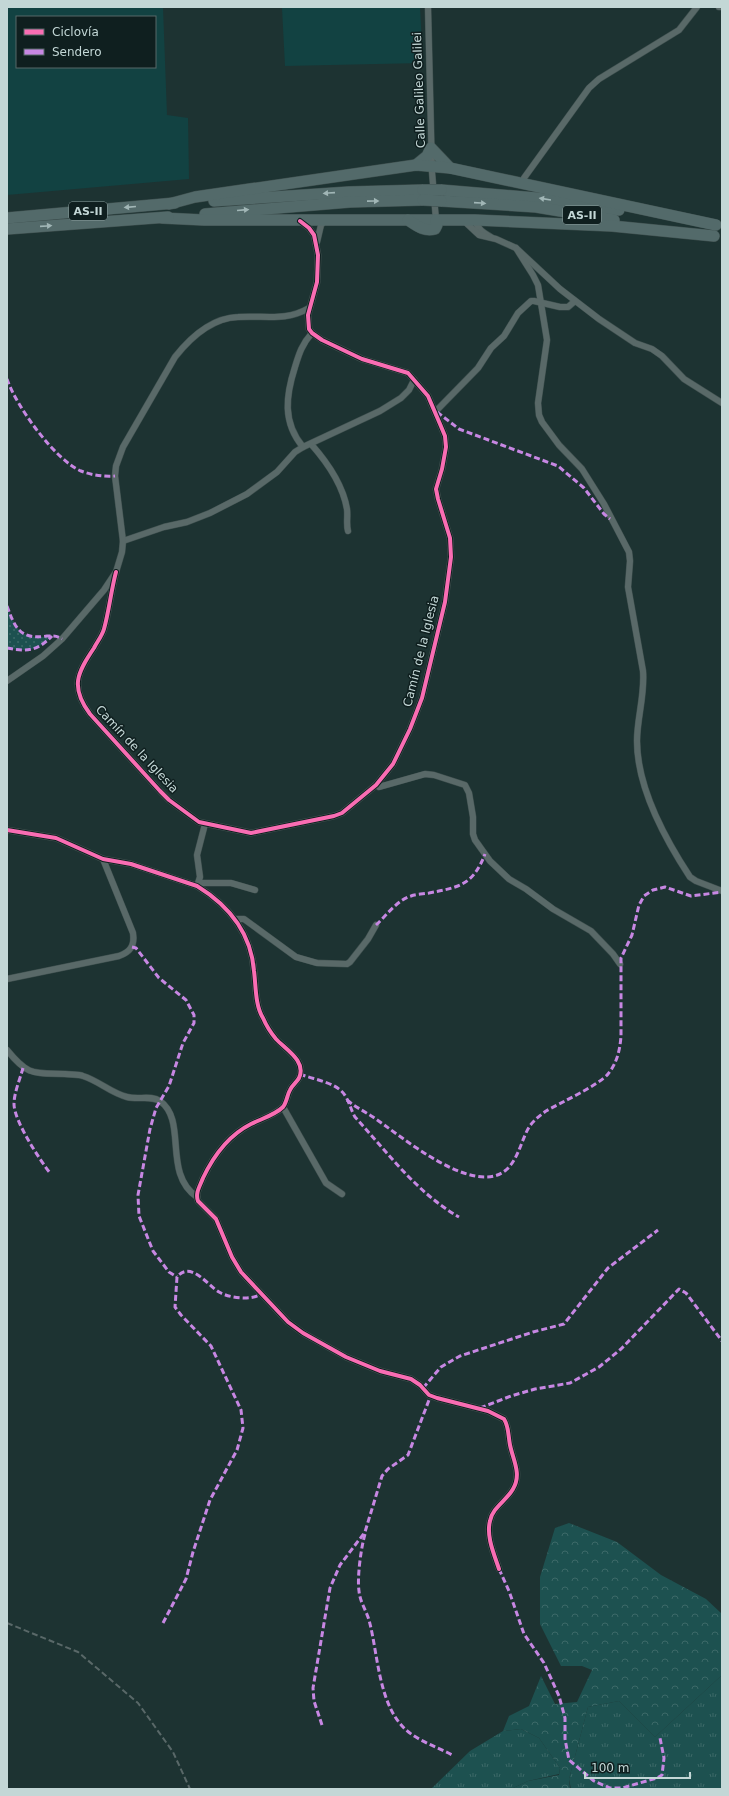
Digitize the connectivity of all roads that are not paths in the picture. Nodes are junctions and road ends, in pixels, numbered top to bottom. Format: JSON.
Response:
{"nodes":[{"id":1,"x":428,"y":7,"type":"edge"},
{"id":2,"x":697,"y":7,"type":"edge"},
{"id":3,"x":431,"y":148,"type":"junction"},
{"id":4,"x":416,"y":165,"type":"junction"},
{"id":5,"x":450,"y":168,"type":"junction"},
{"id":6,"x":432,"y":169,"type":"junction"},
{"id":7,"x":523,"y":182,"type":"junction"},
{"id":8,"x":423,"y":195,"type":"junction"},
{"id":9,"x":169,"y":204,"type":"junction"},
{"id":10,"x":7,"y":218,"type":"edge"},
{"id":11,"x":162,"y":218,"type":"junction"},
{"id":12,"x":436,"y":220,"type":"junction"},
{"id":13,"x":462,"y":220,"type":"junction"},
{"id":14,"x":475,"y":220,"type":"junction"},
{"id":15,"x":319,"y":222,"type":"junction"},
{"id":16,"x":719,"y":228,"type":"edge"},
{"id":17,"x":7,"y":230,"type":"edge"},
{"id":18,"x":496,"y":240,"type":"junction"},
{"id":19,"x":316,"y":243,"type":"junction"},
{"id":20,"x":516,"y":248,"type":"junction"},
{"id":21,"x":575,"y":301,"type":"junction"},
{"id":22,"x":541,"y":302,"type":"junction"},
{"id":23,"x":309,"y":308,"type":"junction"},
{"id":24,"x":312,"y":334,"type":"junction"},
{"id":25,"x":414,"y":380,"type":"junction"},
{"id":26,"x":722,"y":403,"type":"edge"},
{"id":27,"x":436,"y":411,"type":"junction"},
{"id":28,"x":311,"y":444,"type":"junction"},
{"id":29,"x":302,"y":447,"type":"junction"},
{"id":30,"x":348,"y":531,"type":"dead end"},
{"id":31,"x":123,"y":541,"type":"junction"},
{"id":32,"x":116,"y":572,"type":"junction"},
{"id":33,"x":7,"y":681,"type":"edge"},
{"id":34,"x":376,"y":785,"type":"junction"},
{"id":35,"x":205,"y":824,"type":"junction"},
{"id":36,"x":7,"y":830,"type":"edge"},
{"id":37,"x":103,"y":859,"type":"junction"},
{"id":38,"x":198,"y":885,"type":"junction"},
{"id":39,"x":255,"y":890,"type":"dead end"},
{"id":40,"x":722,"y":891,"type":"edge"},
{"id":41,"x":236,"y":919,"type":"junction"},
{"id":42,"x":376,"y":925,"type":"dead end"},
{"id":43,"x":620,"y":964,"type":"dead end"},
{"id":44,"x":7,"y":979,"type":"edge"},
{"id":45,"x":7,"y":1050,"type":"edge"},
{"id":46,"x":283,"y":1107,"type":"junction"},
{"id":47,"x":342,"y":1194,"type":"dead end"},
{"id":48,"x":197,"y":1197,"type":"junction"},
{"id":49,"x":499,"y":1568,"type":"dead end"}],
"edges":[{"from":1,"to":3,"type":"street","name":"Calle Galileo Galilei"},
{"from":2,"to":7,"type":"street"},
{"from":3,"to":4,"type":"highway"},
{"from":3,"to":5,"type":"highway"},
{"from":3,"to":6,"type":"street","name":"Calle Galileo Galilei"},
{"from":4,"to":6,"type":"highway"},
{"from":4,"to":9,"type":"highway"},
{"from":5,"to":6,"type":"highway"},
{"from":5,"to":7,"type":"highway"},
{"from":6,"to":12,"type":"street","name":"Calle Galileo Galilei"},
{"from":7,"to":16,"type":"highway"},
{"from":8,"to":9,"type":"highway","number":"AS-II","one_way":true},
{"from":11,"to":8,"type":"highway","number":"AS-II","one_way":true},
{"from":8,"to":16,"type":"highway","number":"AS-II","bridge":true},
{"from":9,"to":10,"type":"highway","number":"AS-II","one_way":true},
{"from":11,"to":15,"type":"highway"},
{"from":17,"to":11,"type":"highway","number":"AS-II","one_way":true},
{"from":12,"to":13,"type":"highway"},
{"from":12,"to":15,"type":"highway"},
{"from":13,"to":14,"type":"highway"},
{"from":13,"to":18,"type":"street"},
{"from":14,"to":16,"type":"highway"},
{"from":14,"to":18,"type":"street"},
{"from":15,"to":19,"type":"street"},
{"from":15,"to":19,"type":"street"},
{"from":18,"to":20,"type":"street"},
{"from":19,"to":23,"type":"street"},
{"from":20,"to":21,"type":"street"},
{"from":20,"to":22,"type":"street"},
{"from":21,"to":22,"type":"street"},
{"from":21,"to":26,"type":"street"},
{"from":22,"to":27,"type":"street"},
{"from":22,"to":40,"type":"street"},
{"from":23,"to":24,"type":"street"},
{"from":23,"to":31,"type":"street"},
{"from":24,"to":25,"type":"street","name":"Camín de la Iglesia"},
{"from":24,"to":29,"type":"street"},
{"from":25,"to":27,"type":"street","name":"Camín de la Iglesia"},
{"from":25,"to":28,"type":"street"},
{"from":27,"to":34,"type":"street","name":"Camín de la Iglesia"},
{"from":28,"to":29,"type":"street"},
{"from":28,"to":30,"type":"street"},
{"from":29,"to":31,"type":"street"},
{"from":31,"to":32,"type":"street"},
{"from":32,"to":33,"type":"street"},
{"from":32,"to":35,"type":"street","name":"Camín de la Iglesia"},
{"from":34,"to":35,"type":"street","name":"Camín de la Iglesia"},
{"from":34,"to":43,"type":"street"},
{"from":35,"to":38,"type":"street"},
{"from":36,"to":37,"type":"street"},
{"from":37,"to":38,"type":"street"},
{"from":37,"to":44,"type":"street"},
{"from":38,"to":39,"type":"street"},
{"from":38,"to":41,"type":"street"},
{"from":41,"to":42,"type":"street"},
{"from":41,"to":46,"type":"street"},
{"from":45,"to":48,"type":"street"},
{"from":46,"to":47,"type":"street"},
{"from":46,"to":48,"type":"street"},
{"from":48,"to":49,"type":"street"}]}
